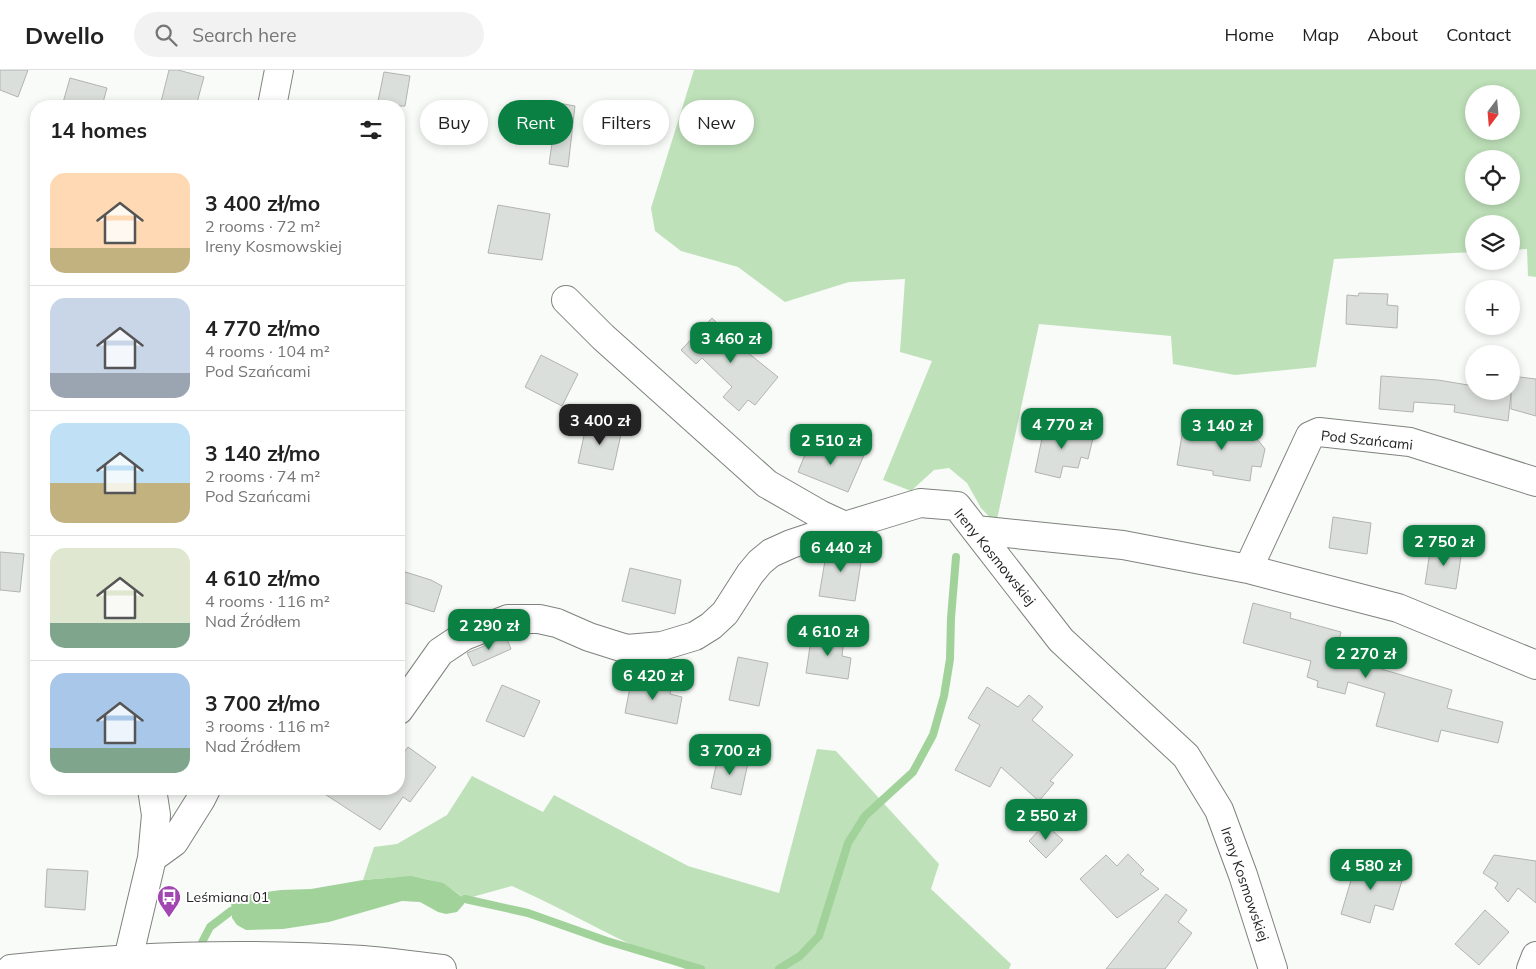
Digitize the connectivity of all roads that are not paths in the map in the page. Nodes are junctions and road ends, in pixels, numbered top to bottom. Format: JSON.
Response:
{"nodes":[{"id":1,"x":279,"y":70,"type":"edge"},
{"id":2,"x":273,"y":100,"type":"edge"},
{"id":3,"x":566,"y":300,"type":"dead end"},
{"id":4,"x":1536,"y":482,"type":"edge"},
{"id":5,"x":845,"y":526,"type":"junction"},
{"id":6,"x":976,"y":530,"type":"junction"},
{"id":7,"x":1248,"y":569,"type":"junction"},
{"id":8,"x":1536,"y":665,"type":"edge"},
{"id":9,"x":405,"y":702,"type":"edge"},
{"id":10,"x":153,"y":795,"type":"edge"},
{"id":11,"x":204,"y":795,"type":"edge"},
{"id":12,"x":152,"y":858,"type":"junction"},
{"id":13,"x":1536,"y":956,"type":"edge"},
{"id":14,"x":128,"y":959,"type":"junction"},
{"id":15,"x":278,"y":963,"type":"edge"},
{"id":16,"x":80,"y":966,"type":"edge"},
{"id":17,"x":11,"y":969,"type":"edge"},
{"id":18,"x":442,"y":969,"type":"edge"},
{"id":19,"x":1273,"y":969,"type":"edge"},
{"id":20,"x":1531,"y":969,"type":"edge"}],
"edges":[{"from":1,"to":2,"type":"street"},
{"from":3,"to":5,"type":"street"},
{"from":4,"to":7,"type":"street","name":"Pod Szańcami"},
{"from":5,"to":6,"type":"street","name":"Ireny Kosmowskiej"},
{"from":5,"to":9,"type":"street","name":"Ireny Kosmowskiej"},
{"from":6,"to":7,"type":"street"},
{"from":6,"to":19,"type":"street","name":"Ireny Kosmowskiej"},
{"from":7,"to":8,"type":"street"},
{"from":10,"to":12,"type":"street"},
{"from":11,"to":12,"type":"street"},
{"from":12,"to":14,"type":"street"},
{"from":13,"to":20,"type":"street"},
{"from":14,"to":15,"type":"street"},
{"from":14,"to":16,"type":"street"},
{"from":15,"to":18,"type":"street"},
{"from":16,"to":17,"type":"street"}]}
